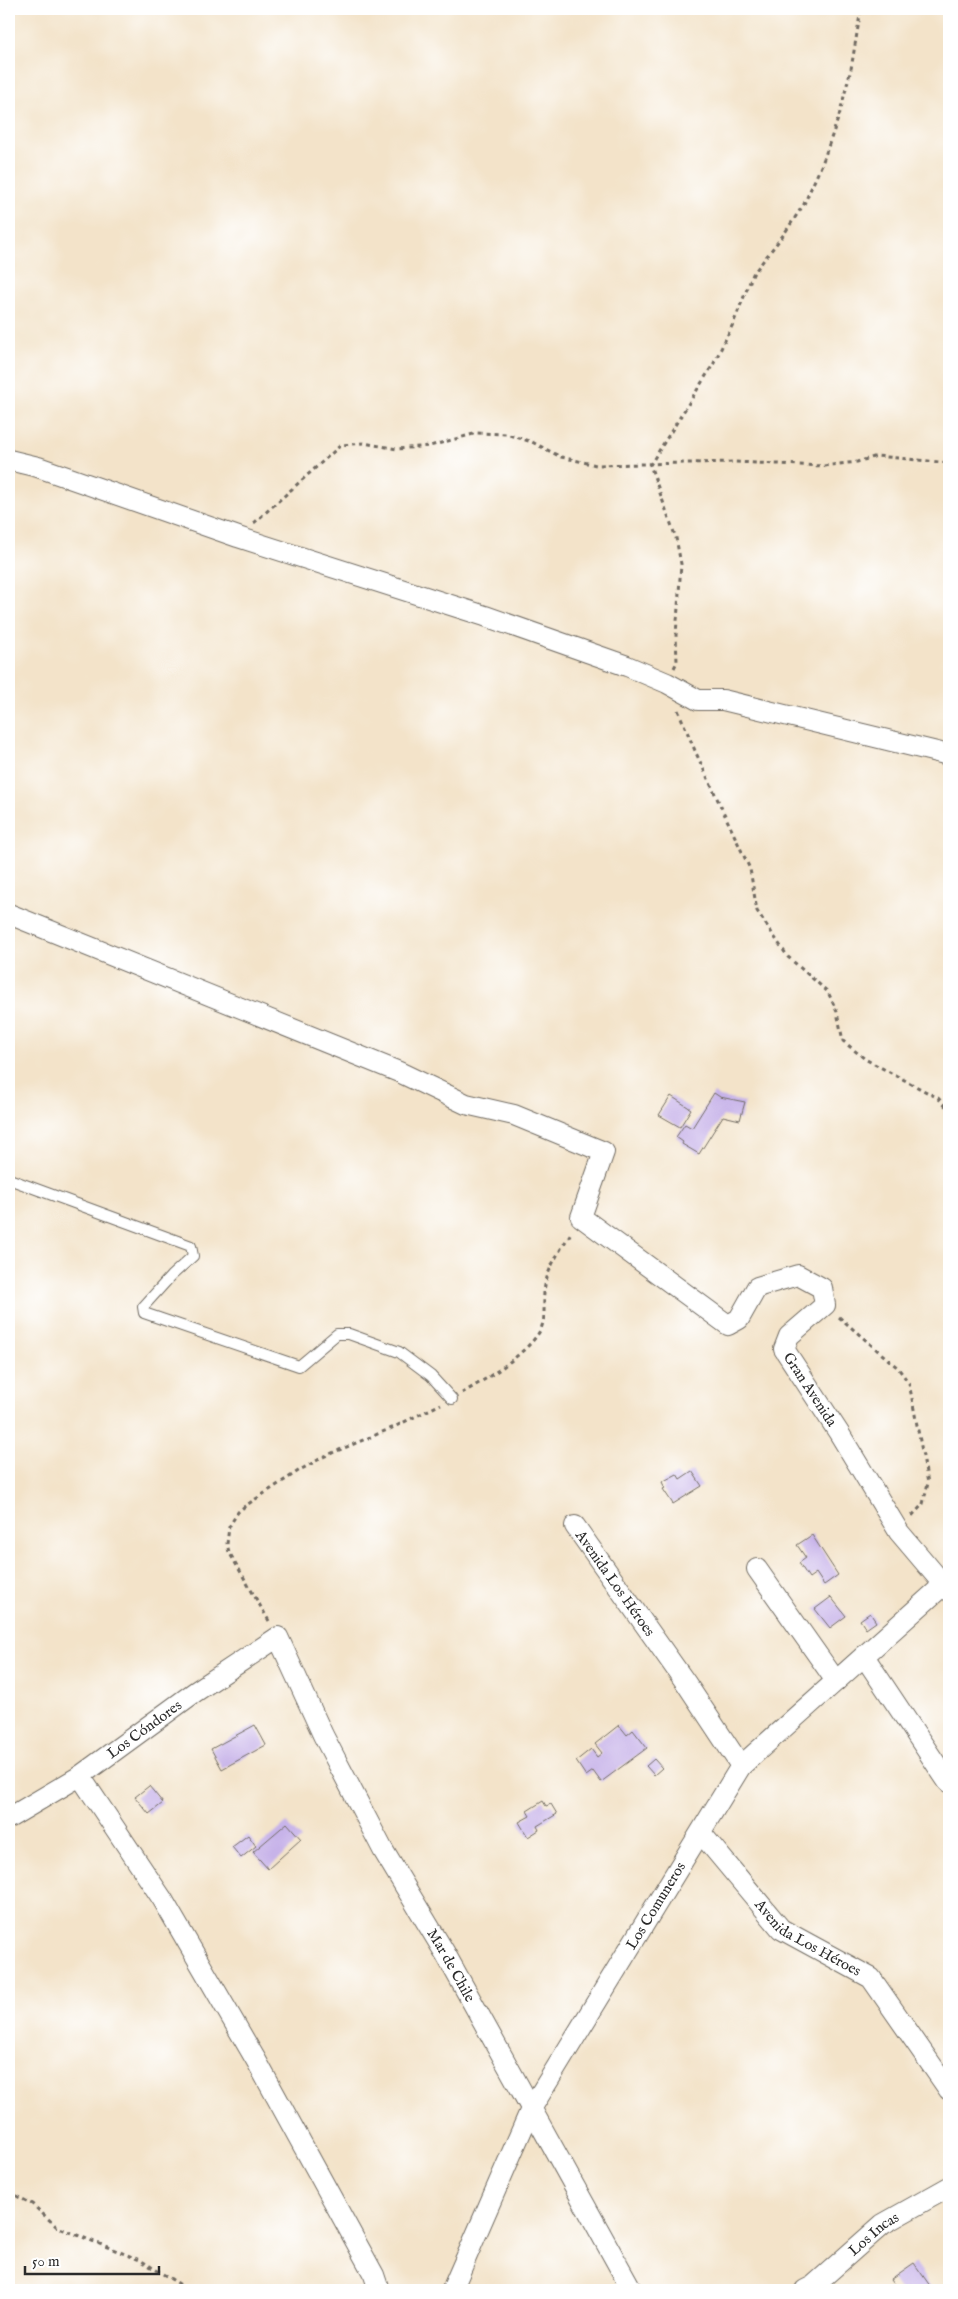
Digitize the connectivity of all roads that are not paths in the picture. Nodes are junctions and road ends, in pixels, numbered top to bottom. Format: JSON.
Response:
{"nodes":[{"id":1,"x":9,"y":460,"type":"edge"},
{"id":2,"x":949,"y":755,"type":"edge"},
{"id":3,"x":9,"y":914,"type":"edge"},
{"id":4,"x":9,"y":1179,"type":"edge"},
{"id":5,"x":452,"y":1399,"type":"road end"},
{"id":6,"x":575,"y":1526,"type":"dead end"},
{"id":7,"x":756,"y":1569,"type":"dead end"},
{"id":8,"x":948,"y":1585,"type":"edge"},
{"id":9,"x":278,"y":1637,"type":"joint"},
{"id":10,"x":864,"y":1656,"type":"junction"},
{"id":11,"x":836,"y":1681,"type":"junction"},
{"id":12,"x":741,"y":1766,"type":"junction"},
{"id":13,"x":80,"y":1776,"type":"junction"},
{"id":14,"x":948,"y":1782,"type":"edge"},
{"id":15,"x":9,"y":1818,"type":"edge"},
{"id":16,"x":701,"y":1833,"type":"junction"},
{"id":17,"x":949,"y":2090,"type":"edge"},
{"id":18,"x":531,"y":2109,"type":"junction"},
{"id":19,"x":949,"y":2187,"type":"edge"},
{"id":20,"x":379,"y":2290,"type":"edge"},
{"id":21,"x":452,"y":2290,"type":"edge"},
{"id":22,"x":632,"y":2290,"type":"edge"},
{"id":23,"x":805,"y":2290,"type":"edge"}],
"edges":[{"from":1,"to":2,"type":"street"},
{"from":3,"to":8,"type":"street","name":"Gran Avenida"},
{"from":4,"to":5,"type":"lane"},
{"from":6,"to":12,"type":"street","name":"Avenida Los Héroes"},
{"from":7,"to":11,"type":"street"},
{"from":8,"to":10,"type":"street","name":"Los Comuneros"},
{"from":9,"to":13,"type":"street","name":"Los Cóndores"},
{"from":9,"to":18,"type":"street","name":"Mar de Chile"},
{"from":10,"to":11,"type":"street","name":"Los Comuneros"},
{"from":10,"to":14,"type":"street"},
{"from":11,"to":12,"type":"street","name":"Los Comuneros"},
{"from":12,"to":16,"type":"street","name":"Los Comuneros"},
{"from":13,"to":15,"type":"street","name":"Los Cóndores"},
{"from":13,"to":20,"type":"street"},
{"from":16,"to":17,"type":"street","name":"Avenida Los Héroes"},
{"from":16,"to":18,"type":"street","name":"Los Comuneros"},
{"from":18,"to":21,"type":"street","name":"Los Comuneros"},
{"from":18,"to":22,"type":"street","name":"Mar de Chile"},
{"from":19,"to":23,"type":"street","name":"Los Incas"}]}
